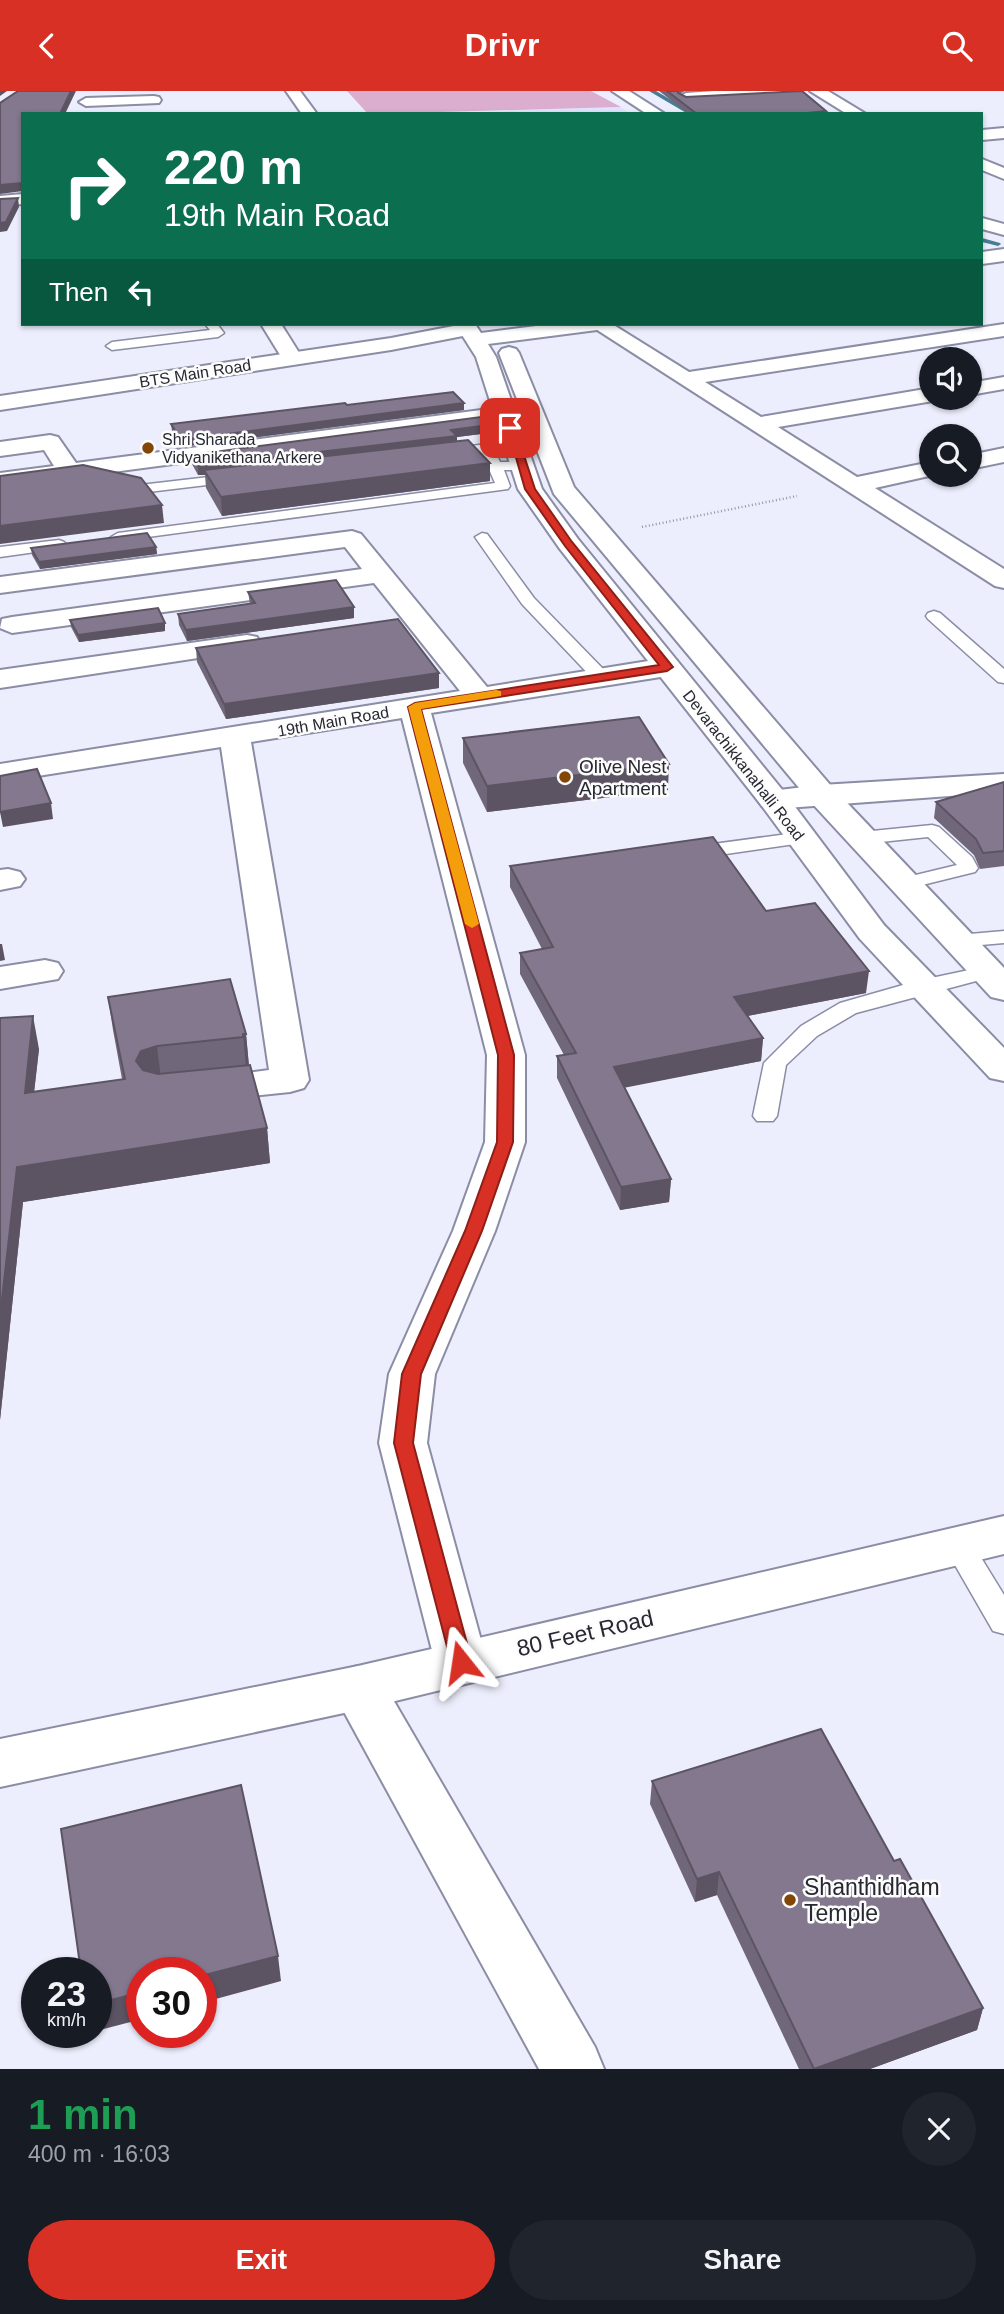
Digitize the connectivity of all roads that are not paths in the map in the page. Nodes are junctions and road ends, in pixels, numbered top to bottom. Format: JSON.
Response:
{"nodes":[{"id":1,"x":293,"y":91,"type":"edge"},
{"id":2,"x":619,"y":91,"type":"edge"},
{"id":3,"x":791,"y":91,"type":"edge"},
{"id":4,"x":817,"y":91,"type":"edge"},
{"id":5,"x":686,"y":97,"type":"edge"},
{"id":6,"x":155,"y":101,"type":"edge"},
{"id":7,"x":86,"y":102,"type":"dead end"},
{"id":8,"x":309,"y":112,"type":"edge"},
{"id":9,"x":655,"y":112,"type":"edge"},
{"id":10,"x":855,"y":112,"type":"edge"},
{"id":11,"x":1004,"y":133,"type":"edge"},
{"id":12,"x":983,"y":135,"type":"edge"},
{"id":13,"x":983,"y":164,"type":"edge"},
{"id":14,"x":1004,"y":174,"type":"edge"},
{"id":15,"x":21,"y":199,"type":"edge"},
{"id":16,"x":0,"y":201,"type":"edge"},
{"id":17,"x":983,"y":223,"type":"edge"},
{"id":18,"x":1004,"y":230,"type":"edge"},
{"id":19,"x":1004,"y":255,"type":"edge"},
{"id":20,"x":983,"y":258,"type":"edge"},
{"id":21,"x":1004,"y":267,"type":"edge"},
{"id":22,"x":983,"y":270,"type":"edge"},
{"id":23,"x":213,"y":326,"type":"edge"},
{"id":24,"x":272,"y":326,"type":"edge"},
{"id":25,"x":554,"y":326,"type":"edge"},
{"id":26,"x":601,"y":326,"type":"edge"},
{"id":27,"x":487,"y":329,"type":"edge"},
{"id":28,"x":1004,"y":330,"type":"edge"},
{"id":29,"x":111,"y":346,"type":"dead end"},
{"id":30,"x":292,"y":359,"type":"junction"},
{"id":31,"x":685,"y":379,"type":"junction"},
{"id":32,"x":1004,"y":383,"type":"edge"},
{"id":33,"x":982,"y":387,"type":"edge"},
{"id":34,"x":919,"y":397,"type":"edge"},
{"id":35,"x":0,"y":403,"type":"edge"},
{"id":36,"x":504,"y":414,"type":"junction"},
{"id":37,"x":758,"y":424,"type":"junction"},
{"id":38,"x":0,"y":449,"type":"edge"},
{"id":39,"x":431,"y":455,"type":"edge"},
{"id":40,"x":1004,"y":455,"type":"edge"},
{"id":41,"x":982,"y":460,"type":"edge"},
{"id":42,"x":508,"y":466,"type":"junction"},
{"id":43,"x":69,"y":470,"type":"junction"},
{"id":44,"x":919,"y":472,"type":"edge"},
{"id":45,"x":251,"y":476,"type":"edge"},
{"id":46,"x":0,"y":480,"type":"edge"},
{"id":47,"x":854,"y":485,"type":"junction"},
{"id":48,"x":0,"y":489,"type":"edge"},
{"id":49,"x":482,"y":537,"type":"dead end"},
{"id":50,"x":109,"y":538,"type":"edge"},
{"id":51,"x":68,"y":544,"type":"edge"},
{"id":52,"x":0,"y":552,"type":"edge"},
{"id":53,"x":380,"y":574,"type":"junction"},
{"id":54,"x":1001,"y":575,"type":"edge"},
{"id":55,"x":0,"y":585,"type":"edge"},
{"id":56,"x":934,"y":616,"type":"dead end"},
{"id":57,"x":6,"y":618,"type":"edge"},
{"id":58,"x":269,"y":640,"type":"edge"},
{"id":59,"x":667,"y":667,"type":"junction"},
{"id":60,"x":53,"y":670,"type":"junction"},
{"id":61,"x":601,"y":677,"type":"junction"},
{"id":62,"x":1004,"y":678,"type":"edge"},
{"id":63,"x":0,"y":679,"type":"edge"},
{"id":64,"x":479,"y":696,"type":"junction"},
{"id":65,"x":415,"y":707,"type":"junction"},
{"id":66,"x":235,"y":737,"type":"junction"},
{"id":67,"x":0,"y":773,"type":"edge"},
{"id":68,"x":1004,"y":783,"type":"edge"},
{"id":69,"x":821,"y":794,"type":"junction"},
{"id":70,"x":773,"y":799,"type":"junction"},
{"id":71,"x":802,"y":838,"type":"junction"},
{"id":72,"x":862,"y":838,"type":"junction"},
{"id":73,"x":678,"y":855,"type":"edge"},
{"id":74,"x":906,"y":883,"type":"junction"},
{"id":75,"x":1004,"y":937,"type":"edge"},
{"id":76,"x":958,"y":941,"type":"junction"},
{"id":77,"x":45,"y":971,"type":"dead end"},
{"id":78,"x":0,"y":978,"type":"edge"},
{"id":79,"x":996,"y":981,"type":"edge"},
{"id":80,"x":925,"y":986,"type":"junction"},
{"id":81,"x":1004,"y":1070,"type":"edge"},
{"id":82,"x":175,"y":1092,"type":"edge"},
{"id":83,"x":765,"y":1116,"type":"dead end"},
{"id":84,"x":991,"y":1539,"type":"edge"},
{"id":85,"x":1004,"y":1622,"type":"edge"},
{"id":86,"x":461,"y":1662,"type":"junction"},
{"id":87,"x":358,"y":1688,"type":"junction"},
{"id":88,"x":0,"y":1763,"type":"edge"},
{"id":89,"x":573,"y":2069,"type":"edge"}],
"edges":[{"from":1,"to":8,"type":"street"},
{"from":2,"to":9,"type":"street"},
{"from":3,"to":5,"type":"street"},
{"from":4,"to":10,"type":"street"},
{"from":6,"to":7,"type":"street"},
{"from":11,"to":12,"type":"street"},
{"from":13,"to":14,"type":"street"},
{"from":15,"to":16,"type":"street"},
{"from":17,"to":18,"type":"street"},
{"from":19,"to":20,"type":"street"},
{"from":21,"to":22,"type":"street"},
{"from":23,"to":29,"type":"lane"},
{"from":24,"to":30,"type":"street"},
{"from":25,"to":27,"type":"street","name":"BTS Main Road"},
{"from":26,"to":31,"type":"street"},
{"from":27,"to":30,"type":"street","name":"BTS Main Road"},
{"from":27,"to":36,"type":"street","name":"Devarachikkanahalli Road"},
{"from":27,"to":69,"type":"street","name":"Devarachikkanahalli Road"},
{"from":28,"to":31,"type":"street"},
{"from":30,"to":35,"type":"street","name":"BTS Main Road"},
{"from":31,"to":37,"type":"street"},
{"from":32,"to":33,"type":"street"},
{"from":34,"to":37,"type":"street"},
{"from":36,"to":42,"type":"street","name":"Devarachikkanahalli Road"},
{"from":36,"to":43,"type":"street"},
{"from":37,"to":47,"type":"street"},
{"from":38,"to":43,"type":"street"},
{"from":39,"to":42,"type":"lane"},
{"from":40,"to":41,"type":"street"},
{"from":42,"to":50,"type":"lane"},
{"from":42,"to":59,"type":"street","name":"Devarachikkanahalli Road"},
{"from":43,"to":46,"type":"street"},
{"from":44,"to":47,"type":"street"},
{"from":45,"to":48,"type":"lane"},
{"from":47,"to":54,"type":"street"},
{"from":49,"to":61,"type":"lane"},
{"from":51,"to":52,"type":"lane"},
{"from":53,"to":55,"type":"street"},
{"from":53,"to":57,"type":"street"},
{"from":53,"to":64,"type":"street"},
{"from":56,"to":62,"type":"lane"},
{"from":57,"to":60,"type":"street"},
{"from":58,"to":60,"type":"street"},
{"from":59,"to":61,"type":"street","name":"19th Main Road"},
{"from":59,"to":70,"type":"street","name":"Devarachikkanahalli Road"},
{"from":60,"to":63,"type":"street"},
{"from":61,"to":64,"type":"street","name":"19th Main Road"},
{"from":64,"to":65,"type":"street","name":"19th Main Road"},
{"from":65,"to":66,"type":"street","name":"19th Main Road"},
{"from":65,"to":86,"type":"street"},
{"from":66,"to":67,"type":"street","name":"19th Main Road"},
{"from":66,"to":82,"type":"street"},
{"from":68,"to":69,"type":"street"},
{"from":69,"to":70,"type":"street"},
{"from":69,"to":72,"type":"street","name":"Devarachikkanahalli Road"},
{"from":70,"to":71,"type":"street","name":"Devarachikkanahalli Road"},
{"from":71,"to":73,"type":"lane"},
{"from":71,"to":80,"type":"street","name":"Devarachikkanahalli Road"},
{"from":72,"to":74,"type":"street","name":"Devarachikkanahalli Road"},
{"from":72,"to":74,"type":"lane"},
{"from":74,"to":76,"type":"street","name":"Devarachikkanahalli Road"},
{"from":75,"to":76,"type":"lane"},
{"from":76,"to":79,"type":"street","name":"Devarachikkanahalli Road"},
{"from":77,"to":78,"type":"street"},
{"from":79,"to":80,"type":"lane"},
{"from":80,"to":81,"type":"street","name":"Devarachikkanahalli Road"},
{"from":80,"to":83,"type":"lane"},
{"from":84,"to":85,"type":"lane"},
{"from":84,"to":86,"type":"street","name":"80 Feet Road"},
{"from":86,"to":87,"type":"street","name":"80 Feet Road"},
{"from":87,"to":88,"type":"street","name":"80 Feet Road"},
{"from":87,"to":89,"type":"street"}]}
